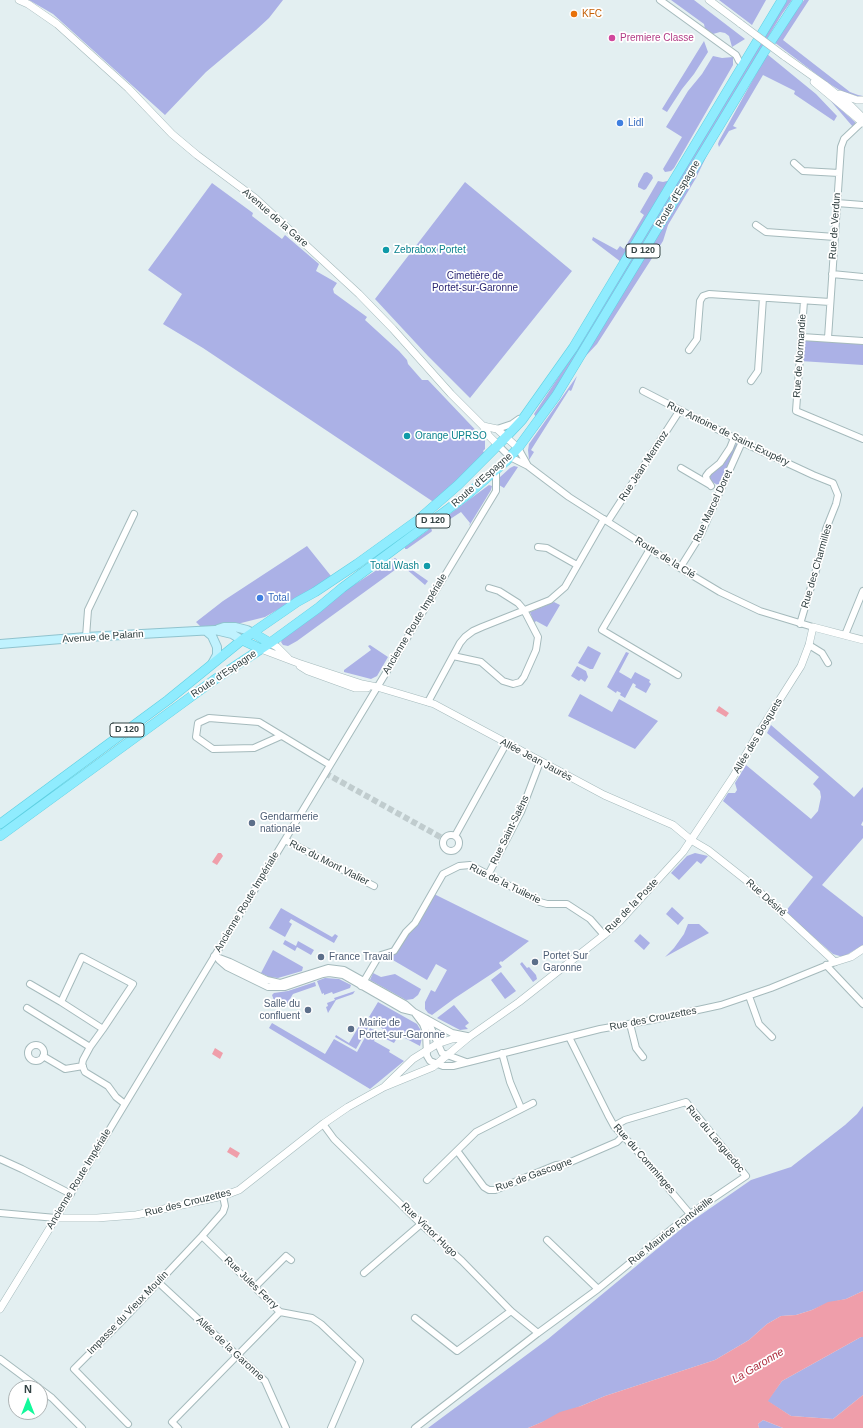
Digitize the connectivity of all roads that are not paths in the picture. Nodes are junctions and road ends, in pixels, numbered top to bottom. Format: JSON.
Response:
{"nodes":[{"id":1,"x":19,"y":0,"type":"edge"},
{"id":2,"x":660,"y":0,"type":"edge"},
{"id":3,"x":782,"y":0,"type":"edge"},
{"id":4,"x":798,"y":0,"type":"edge"},
{"id":5,"x":710,"y":1,"type":"edge"},
{"id":6,"x":739,"y":61,"type":"dead end"},
{"id":7,"x":806,"y":73,"type":"junction"},
{"id":8,"x":825,"y":84,"type":"junction"},
{"id":9,"x":863,"y":100,"type":"edge"},
{"id":10,"x":863,"y":121,"type":"edge"},
{"id":11,"x":794,"y":163,"type":"dead end"},
{"id":12,"x":839,"y":173,"type":"junction"},
{"id":13,"x":837,"y":203,"type":"junction"},
{"id":14,"x":863,"y":205,"type":"edge"},
{"id":15,"x":756,"y":225,"type":"dead end"},
{"id":16,"x":834,"y":237,"type":"junction"},
{"id":17,"x":832,"y":274,"type":"junction"},
{"id":18,"x":863,"y":277,"type":"edge"},
{"id":19,"x":763,"y":298,"type":"junction"},
{"id":20,"x":804,"y":301,"type":"junction"},
{"id":21,"x":830,"y":302,"type":"junction"},
{"id":22,"x":802,"y":338,"type":"junction"},
{"id":23,"x":828,"y":338,"type":"junction"},
{"id":24,"x":863,"y":341,"type":"edge"},
{"id":25,"x":689,"y":350,"type":"dead end"},
{"id":26,"x":751,"y":381,"type":"dead end"},
{"id":27,"x":643,"y":391,"type":"dead end"},
{"id":28,"x":680,"y":410,"type":"junction"},
{"id":29,"x":525,"y":414,"type":"junction"},
{"id":30,"x":484,"y":426,"type":"junction"},
{"id":31,"x":497,"y":429,"type":"junction"},
{"id":32,"x":506,"y":437,"type":"junction"},
{"id":33,"x":734,"y":438,"type":"junction"},
{"id":34,"x":863,"y":439,"type":"edge"},
{"id":35,"x":742,"y":442,"type":"junction"},
{"id":36,"x":498,"y":445,"type":"junction"},
{"id":37,"x":518,"y":448,"type":"junction"},
{"id":38,"x":508,"y":459,"type":"junction"},
{"id":39,"x":528,"y":466,"type":"junction"},
{"id":40,"x":682,"y":468,"type":"dead end"},
{"id":41,"x":496,"y":471,"type":"junction"},
{"id":42,"x":813,"y":475,"type":"joint"},
{"id":43,"x":712,"y":486,"type":"junction"},
{"id":44,"x":720,"y":490,"type":"junction"},
{"id":45,"x":134,"y":514,"type":"dead end"},
{"id":46,"x":606,"y":520,"type":"junction"},
{"id":47,"x":538,"y":547,"type":"dead end"},
{"id":48,"x":650,"y":549,"type":"junction"},
{"id":49,"x":577,"y":565,"type":"junction"},
{"id":50,"x":680,"y":568,"type":"junction"},
{"id":51,"x":489,"y":588,"type":"dead end"},
{"id":52,"x":863,"y":592,"type":"edge"},
{"id":53,"x":524,"y":610,"type":"junction"},
{"id":54,"x":800,"y":624,"type":"junction"},
{"id":55,"x":813,"y":627,"type":"junction"},
{"id":56,"x":215,"y":630,"type":"junction"},
{"id":57,"x":206,"y":631,"type":"junction"},
{"id":58,"x":253,"y":633,"type":"junction"},
{"id":59,"x":845,"y":635,"type":"junction"},
{"id":60,"x":86,"y":637,"type":"junction"},
{"id":61,"x":242,"y":640,"type":"junction"},
{"id":62,"x":863,"y":640,"type":"edge"},
{"id":63,"x":270,"y":643,"type":"junction"},
{"id":64,"x":0,"y":644,"type":"edge"},
{"id":65,"x":809,"y":645,"type":"junction"},
{"id":66,"x":261,"y":649,"type":"junction"},
{"id":67,"x":453,"y":656,"type":"junction"},
{"id":68,"x":289,"y":660,"type":"junction"},
{"id":69,"x":828,"y":663,"type":"dead end"},
{"id":70,"x":210,"y":667,"type":"junction"},
{"id":71,"x":678,"y":675,"type":"dead end"},
{"id":72,"x":377,"y":687,"type":"junction"},
{"id":73,"x":428,"y":702,"type":"junction"},
{"id":74,"x":281,"y":736,"type":"junction"},
{"id":75,"x":506,"y":744,"type":"junction"},
{"id":76,"x":540,"y":762,"type":"junction"},
{"id":77,"x":330,"y":766,"type":"junction"},
{"id":78,"x":0,"y":824,"type":"edge"},
{"id":79,"x":0,"y":836,"type":"edge"},
{"id":80,"x":455,"y":836,"type":"dead end"},
{"id":81,"x":284,"y":840,"type":"junction"},
{"id":82,"x":691,"y":840,"type":"junction"},
{"id":83,"x":488,"y":875,"type":"junction"},
{"id":84,"x":374,"y":886,"type":"dead end"},
{"id":85,"x":604,"y":935,"type":"junction"},
{"id":86,"x":863,"y":949,"type":"edge"},
{"id":87,"x":214,"y":956,"type":"junction"},
{"id":88,"x":836,"y":962,"type":"junction"},
{"id":89,"x":826,"y":965,"type":"junction"},
{"id":90,"x":30,"y":984,"type":"dead end"},
{"id":91,"x":363,"y":984,"type":"junction"},
{"id":92,"x":749,"y":996,"type":"junction"},
{"id":93,"x":60,"y":1002,"type":"junction"},
{"id":94,"x":863,"y":1004,"type":"edge"},
{"id":95,"x":27,"y":1008,"type":"dead end"},
{"id":96,"x":414,"y":1012,"type":"junction"},
{"id":97,"x":427,"y":1018,"type":"junction"},
{"id":98,"x":630,"y":1024,"type":"junction"},
{"id":99,"x":103,"y":1029,"type":"junction"},
{"id":100,"x":469,"y":1037,"type":"junction"},
{"id":101,"x":569,"y":1037,"type":"junction"},
{"id":102,"x":772,"y":1037,"type":"dead end"},
{"id":103,"x":438,"y":1044,"type":"junction"},
{"id":104,"x":90,"y":1047,"type":"junction"},
{"id":105,"x":426,"y":1051,"type":"junction"},
{"id":106,"x":502,"y":1053,"type":"junction"},
{"id":107,"x":446,"y":1055,"type":"junction"},
{"id":108,"x":44,"y":1056,"type":"dead end"},
{"id":109,"x":643,"y":1057,"type":"dead end"},
{"id":110,"x":466,"y":1062,"type":"junction"},
{"id":111,"x":436,"y":1063,"type":"junction"},
{"id":112,"x":82,"y":1066,"type":"junction"},
{"id":113,"x":384,"y":1087,"type":"junction"},
{"id":114,"x":533,"y":1103,"type":"dead end"},
{"id":115,"x":125,"y":1104,"type":"junction"},
{"id":116,"x":521,"y":1108,"type":"junction"},
{"id":117,"x":323,"y":1124,"type":"junction"},
{"id":118,"x":614,"y":1126,"type":"junction"},
{"id":119,"x":623,"y":1136,"type":"junction"},
{"id":120,"x":458,"y":1152,"type":"junction"},
{"id":121,"x":0,"y":1159,"type":"edge"},
{"id":122,"x":746,"y":1176,"type":"joint"},
{"id":123,"x":427,"y":1180,"type":"dead end"},
{"id":124,"x":71,"y":1194,"type":"junction"},
{"id":125,"x":223,"y":1196,"type":"junction"},
{"id":126,"x":0,"y":1213,"type":"edge"},
{"id":127,"x":690,"y":1214,"type":"junction"},
{"id":128,"x":56,"y":1218,"type":"junction"},
{"id":129,"x":421,"y":1224,"type":"junction"},
{"id":130,"x":202,"y":1236,"type":"junction"},
{"id":131,"x":546,"y":1240,"type":"dead end"},
{"id":132,"x":291,"y":1260,"type":"dead end"},
{"id":133,"x":364,"y":1273,"type":"dead end"},
{"id":134,"x":158,"y":1282,"type":"junction"},
{"id":135,"x":255,"y":1287,"type":"junction"},
{"id":136,"x":598,"y":1289,"type":"junction"},
{"id":137,"x":0,"y":1308,"type":"edge"},
{"id":138,"x":511,"y":1311,"type":"junction"},
{"id":139,"x":280,"y":1312,"type":"junction"},
{"id":140,"x":415,"y":1318,"type":"dead end"},
{"id":141,"x":538,"y":1333,"type":"junction"},
{"id":142,"x":238,"y":1356,"type":"junction"},
{"id":143,"x":0,"y":1360,"type":"edge"},
{"id":144,"x":29,"y":1380,"type":"edge"},
{"id":145,"x":48,"y":1395,"type":"edge"},
{"id":146,"x":128,"y":1424,"type":"dead end"},
{"id":147,"x":82,"y":1428,"type":"edge"},
{"id":148,"x":178,"y":1428,"type":"edge"},
{"id":149,"x":286,"y":1428,"type":"edge"},
{"id":150,"x":331,"y":1428,"type":"edge"},
{"id":151,"x":415,"y":1428,"type":"edge"}],
"edges":[{"from":1,"to":30,"type":"street","name":"Avenue de la Gare"},
{"from":2,"to":6,"type":"street"},
{"from":3,"to":29,"type":"main road","name":"Route d'Espagne","number":"D 120"},
{"from":4,"to":37,"type":"main road","name":"Route d'Espagne","number":"D 120"},
{"from":5,"to":7,"type":"street","bridge":true},
{"from":7,"to":8,"type":"street"},
{"from":7,"to":10,"type":"street"},
{"from":8,"to":9,"type":"street"},
{"from":8,"to":10,"type":"street"},
{"from":10,"to":12,"type":"street","name":"Rue de Verdun"},
{"from":11,"to":12,"type":"street"},
{"from":12,"to":13,"type":"street","name":"Rue de Verdun"},
{"from":13,"to":14,"type":"street"},
{"from":13,"to":16,"type":"street","name":"Rue de Verdun"},
{"from":15,"to":16,"type":"street"},
{"from":16,"to":17,"type":"street","name":"Rue de Verdun"},
{"from":17,"to":18,"type":"street"},
{"from":17,"to":21,"type":"street","name":"Rue de Verdun"},
{"from":19,"to":20,"type":"street"},
{"from":19,"to":25,"type":"street"},
{"from":19,"to":26,"type":"street"},
{"from":20,"to":21,"type":"street"},
{"from":20,"to":22,"type":"street","name":"Rue de Normandie"},
{"from":21,"to":23,"type":"street","name":"Rue de Verdun"},
{"from":22,"to":23,"type":"street"},
{"from":22,"to":34,"type":"street","name":"Rue de Normandie"},
{"from":23,"to":24,"type":"street"},
{"from":27,"to":28,"type":"street","name":"Rue Antoine de Saint-Exupéry"},
{"from":28,"to":33,"type":"street","name":"Rue Antoine de Saint-Exupéry"},
{"from":28,"to":46,"type":"street","name":"Rue Jean Mermoz"},
{"from":29,"to":31,"type":"street","name":"Route d'Espagne"},
{"from":29,"to":32,"type":"main road","name":"Route d'Espagne","number":"D 120"},
{"from":30,"to":31,"type":"street"},
{"from":30,"to":36,"type":"street","name":"Avenue de la Gare"},
{"from":31,"to":32,"type":"street"},
{"from":32,"to":36,"type":"main road","name":"Route d'Espagne","number":"D 120"},
{"from":32,"to":37,"type":"street"},
{"from":33,"to":35,"type":"street","name":"Rue Antoine de Saint-Exupéry"},
{"from":33,"to":43,"type":"street"},
{"from":35,"to":42,"type":"street","name":"Rue Antoine de Saint-Exupéry"},
{"from":35,"to":44,"type":"street","name":"Rue Marcel Doret"},
{"from":36,"to":38,"type":"street"},
{"from":36,"to":58,"type":"main road","name":"Route d'Espagne","number":"D 120"},
{"from":37,"to":38,"type":"main road","name":"Route d'Espagne","number":"D 120"},
{"from":37,"to":39,"type":"street","name":"Route de la Clé"},
{"from":38,"to":39,"type":"street","name":"Route de la Clé"},
{"from":38,"to":41,"type":"main road","name":"Route d'Espagne","number":"D 120"},
{"from":39,"to":46,"type":"street","name":"Route de la Clé"},
{"from":40,"to":43,"type":"street"},
{"from":41,"to":63,"type":"main road","name":"Route d'Espagne","number":"D 120"},
{"from":41,"to":72,"type":"street","name":"Ancienne Route Impériale"},
{"from":42,"to":54,"type":"street","name":"Rue des Charmilles"},
{"from":43,"to":44,"type":"street"},
{"from":44,"to":50,"type":"street","name":"Rue Marcel Doret"},
{"from":45,"to":60,"type":"street"},
{"from":46,"to":48,"type":"street","name":"Route de la Clé"},
{"from":46,"to":49,"type":"street","name":"Rue Jean Mermoz"},
{"from":47,"to":49,"type":"street"},
{"from":48,"to":50,"type":"street","name":"Route de la Clé"},
{"from":48,"to":71,"type":"street"},
{"from":49,"to":53,"type":"street","name":"Rue Jean Mermoz"},
{"from":50,"to":54,"type":"street","name":"Route de la Clé"},
{"from":51,"to":53,"type":"street"},
{"from":52,"to":59,"type":"street"},
{"from":53,"to":67,"type":"street","name":"Rue Jean Mermoz"},
{"from":53,"to":67,"type":"street"},
{"from":54,"to":55,"type":"street","name":"Route de la Clé"},
{"from":55,"to":59,"type":"street"},
{"from":55,"to":65,"type":"street","name":"Allée des Bosquets"},
{"from":56,"to":57,"type":"main road","name":"Avenue de Palarin"},
{"from":56,"to":58,"type":"main road","name":"Avenue de Palarin"},
{"from":56,"to":61,"type":"main road","name":"Avenue de Palarin"},
{"from":57,"to":60,"type":"main road","name":"Avenue de Palarin"},
{"from":57,"to":70,"type":"main road"},
{"from":58,"to":61,"type":"main road","name":"Route d'Espagne","number":"D 120"},
{"from":58,"to":63,"type":"main road"},
{"from":59,"to":62,"type":"street"},
{"from":60,"to":64,"type":"main road","name":"Avenue de Palarin"},
{"from":61,"to":66,"type":"main road"},
{"from":61,"to":70,"type":"main road","name":"Route d'Espagne","number":"D 120"},
{"from":63,"to":66,"type":"main road","name":"Route d'Espagne","number":"D 120"},
{"from":63,"to":68,"type":"street","name":"Allée Jean Jaurès"},
{"from":65,"to":69,"type":"street"},
{"from":65,"to":82,"type":"street","name":"Allée des Bosquets"},
{"from":66,"to":68,"type":"street","name":"Allée Jean Jaurès"},
{"from":66,"to":79,"type":"main road","name":"Route d'Espagne","number":"D 120"},
{"from":67,"to":73,"type":"street","name":"Rue Jean Mermoz"},
{"from":68,"to":72,"type":"street","name":"Allée Jean Jaurès"},
{"from":70,"to":78,"type":"main road","name":"Route d'Espagne","number":"D 120"},
{"from":72,"to":73,"type":"street","name":"Allée Jean Jaurès"},
{"from":72,"to":77,"type":"street","name":"Ancienne Route Impériale"},
{"from":73,"to":75,"type":"street","name":"Allée Jean Jaurès"},
{"from":74,"to":74,"type":"street"},
{"from":74,"to":77,"type":"street"},
{"from":75,"to":76,"type":"street","name":"Allée Jean Jaurès"},
{"from":75,"to":80,"type":"street"},
{"from":76,"to":82,"type":"street","name":"Allée Jean Jaurès"},
{"from":76,"to":83,"type":"street","name":"Rue Saint-Saëns"},
{"from":77,"to":81,"type":"street","name":"Ancienne Route Impériale"},
{"from":81,"to":84,"type":"street","name":"Rue du Mont Vlalier"},
{"from":81,"to":87,"type":"street","name":"Ancienne Route Impériale"},
{"from":82,"to":85,"type":"street","name":"Rue de la Poste"},
{"from":82,"to":88,"type":"street","name":"Rue Désiré"},
{"from":83,"to":85,"type":"street","name":"Rue de la Tuilerie"},
{"from":83,"to":91,"type":"street","name":"Rue de la Tuilerie"},
{"from":85,"to":100,"type":"street","name":"Rue de la Poste"},
{"from":86,"to":88,"type":"street"},
{"from":87,"to":91,"type":"street"},
{"from":87,"to":115,"type":"street","name":"Ancienne Route Impériale"},
{"from":88,"to":89,"type":"street","name":"Rue des Crouzettes"},
{"from":89,"to":92,"type":"street","name":"Rue des Crouzettes"},
{"from":89,"to":94,"type":"street"},
{"from":90,"to":93,"type":"street"},
{"from":91,"to":96,"type":"street"},
{"from":92,"to":98,"type":"street","name":"Rue des Crouzettes"},
{"from":92,"to":102,"type":"street"},
{"from":93,"to":99,"type":"street"},
{"from":93,"to":99,"type":"street"},
{"from":95,"to":104,"type":"street"},
{"from":96,"to":97,"type":"street"},
{"from":96,"to":105,"type":"street"},
{"from":97,"to":100,"type":"street"},
{"from":97,"to":103,"type":"street"},
{"from":98,"to":101,"type":"street","name":"Rue des Crouzettes"},
{"from":98,"to":109,"type":"street"},
{"from":99,"to":104,"type":"street"},
{"from":100,"to":103,"type":"street","name":"Rue de la Poste"},
{"from":100,"to":107,"type":"street","name":"Rue de la Poste"},
{"from":101,"to":106,"type":"street","name":"Rue des Crouzettes"},
{"from":101,"to":118,"type":"street","name":"Rue du Comminges"},
{"from":103,"to":105,"type":"street","name":"Rue de la Poste"},
{"from":103,"to":107,"type":"street"},
{"from":104,"to":112,"type":"street"},
{"from":105,"to":111,"type":"street"},
{"from":105,"to":113,"type":"street","name":"Rue des Crouzettes"},
{"from":106,"to":110,"type":"street","name":"Rue des Crouzettes"},
{"from":106,"to":116,"type":"street"},
{"from":107,"to":110,"type":"street"},
{"from":107,"to":111,"type":"street","name":"Rue de la Poste"},
{"from":108,"to":112,"type":"street"},
{"from":110,"to":111,"type":"street","name":"Rue des Crouzettes"},
{"from":111,"to":113,"type":"street","name":"Rue des Crouzettes"},
{"from":112,"to":115,"type":"street"},
{"from":113,"to":117,"type":"street","name":"Rue des Crouzettes"},
{"from":114,"to":116,"type":"street"},
{"from":115,"to":124,"type":"street","name":"Ancienne Route Impériale"},
{"from":116,"to":120,"type":"street"},
{"from":117,"to":125,"type":"street","name":"Rue des Crouzettes"},
{"from":117,"to":129,"type":"street","name":"Rue Victor Hugo"},
{"from":118,"to":119,"type":"street","name":"Rue du Comminges"},
{"from":118,"to":122,"type":"street","name":"Rue du Languedoc"},
{"from":119,"to":120,"type":"street","name":"Rue de Gascogne"},
{"from":119,"to":127,"type":"street","name":"Rue du Comminges"},
{"from":120,"to":123,"type":"street"},
{"from":121,"to":124,"type":"street"},
{"from":122,"to":127,"type":"street","name":"Rue Maurice Fontvieille"},
{"from":124,"to":128,"type":"street","name":"Ancienne Route Impériale"},
{"from":125,"to":128,"type":"street","name":"Rue des Crouzettes"},
{"from":125,"to":130,"type":"street","name":"Impasse du Vieux Moulin"},
{"from":126,"to":128,"type":"street"},
{"from":127,"to":136,"type":"street","name":"Rue Maurice Fontvieille"},
{"from":128,"to":137,"type":"street","name":"Ancienne Route Impériale"},
{"from":129,"to":133,"type":"street"},
{"from":129,"to":138,"type":"street","name":"Rue Victor Hugo"},
{"from":130,"to":134,"type":"street","name":"Impasse du Vieux Moulin"},
{"from":130,"to":135,"type":"street","name":"Rue Jules Ferry"},
{"from":131,"to":136,"type":"street"},
{"from":132,"to":135,"type":"street"},
{"from":134,"to":142,"type":"street","name":"Allée de la Garonne"},
{"from":134,"to":146,"type":"street","name":"Impasse du Vieux Moulin"},
{"from":135,"to":139,"type":"street","name":"Rue Jules Ferry"},
{"from":136,"to":141,"type":"street","name":"Rue Maurice Fontvieille"},
{"from":138,"to":140,"type":"street"},
{"from":138,"to":141,"type":"street","name":"Rue Victor Hugo"},
{"from":139,"to":142,"type":"street"},
{"from":139,"to":150,"type":"street","name":"Rue Jules Ferry"},
{"from":141,"to":151,"type":"street"},
{"from":142,"to":148,"type":"street"},
{"from":142,"to":149,"type":"street","name":"Allée de la Garonne"},
{"from":143,"to":144,"type":"street"},
{"from":145,"to":147,"type":"street"}]}
